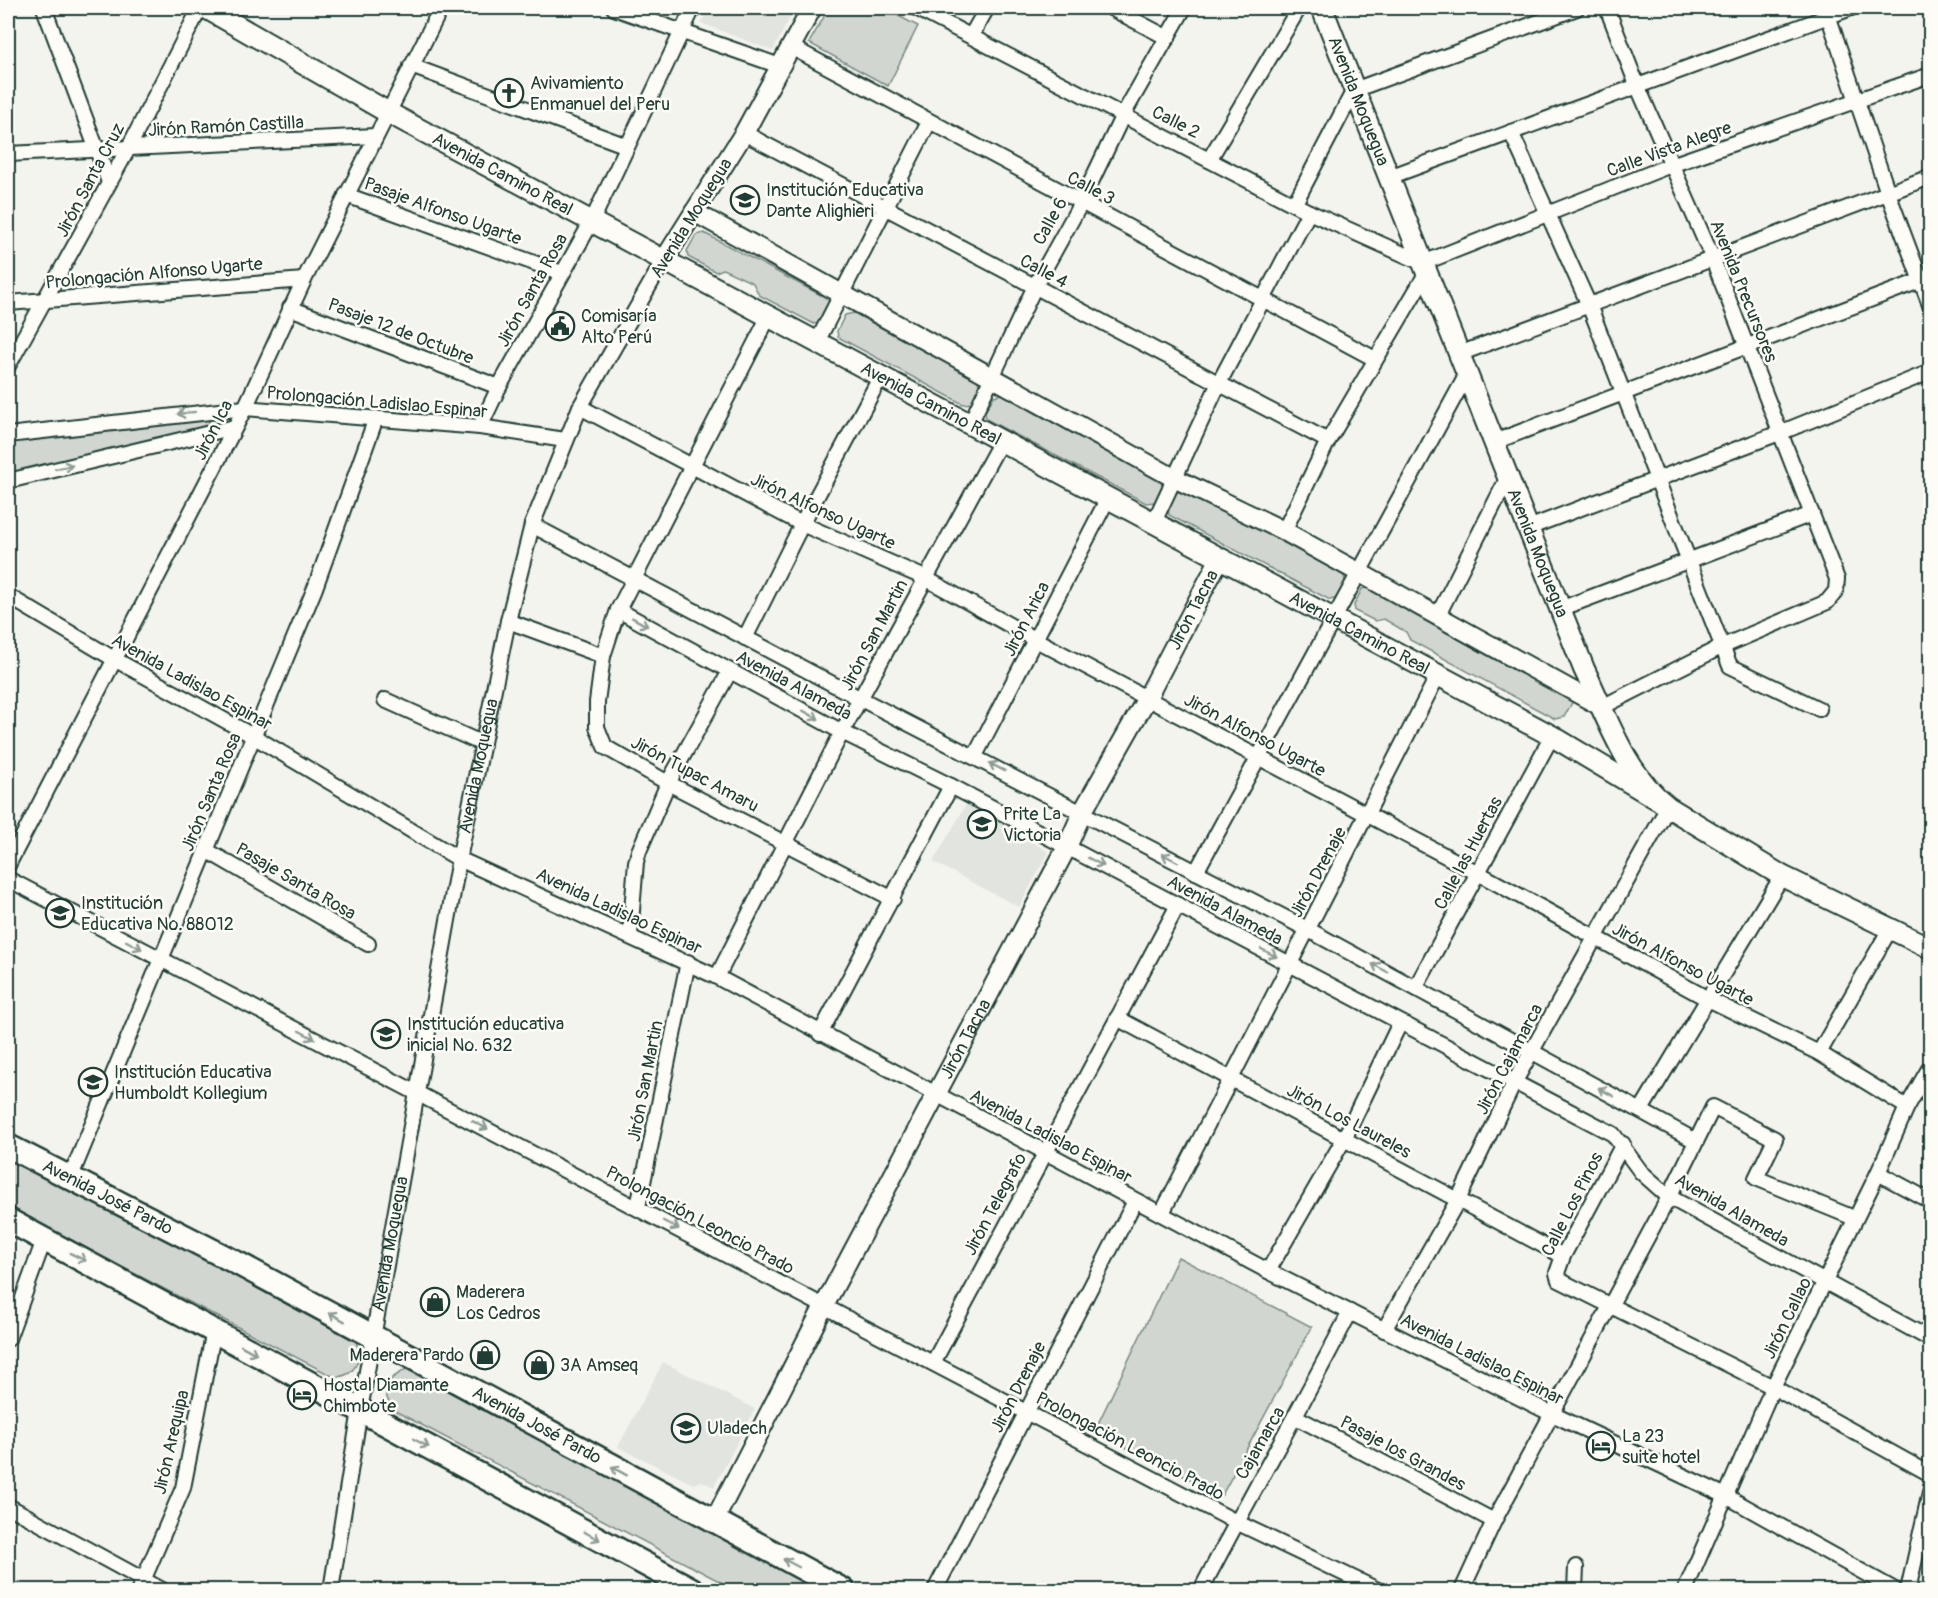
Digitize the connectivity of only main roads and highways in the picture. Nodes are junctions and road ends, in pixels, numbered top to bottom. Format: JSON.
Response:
{"nodes":[{"id":1,"x":206,"y":8,"type":"edge"},
{"id":2,"x":1322,"y":8,"type":"edge"},
{"id":3,"x":1663,"y":803,"type":"junction"},
{"id":4,"x":1930,"y":948,"type":"edge"},
{"id":5,"x":8,"y":1146,"type":"edge"},
{"id":6,"x":8,"y":1220,"type":"edge"},
{"id":7,"x":688,"y":1589,"type":"edge"},
{"id":8,"x":843,"y":1590,"type":"edge"}],
"edges":[{"from":1,"to":3,"type":"main road","name":"Avenida Camino Real"},
{"from":2,"to":3,"type":"main road","name":"Avenida Moquegua"},
{"from":3,"to":4,"type":"main road","name":"Avenida Moquegua"},
{"from":8,"to":5,"type":"main road","name":"Avenida José Pardo","one_way":true},
{"from":6,"to":7,"type":"main road","one_way":true}]}
